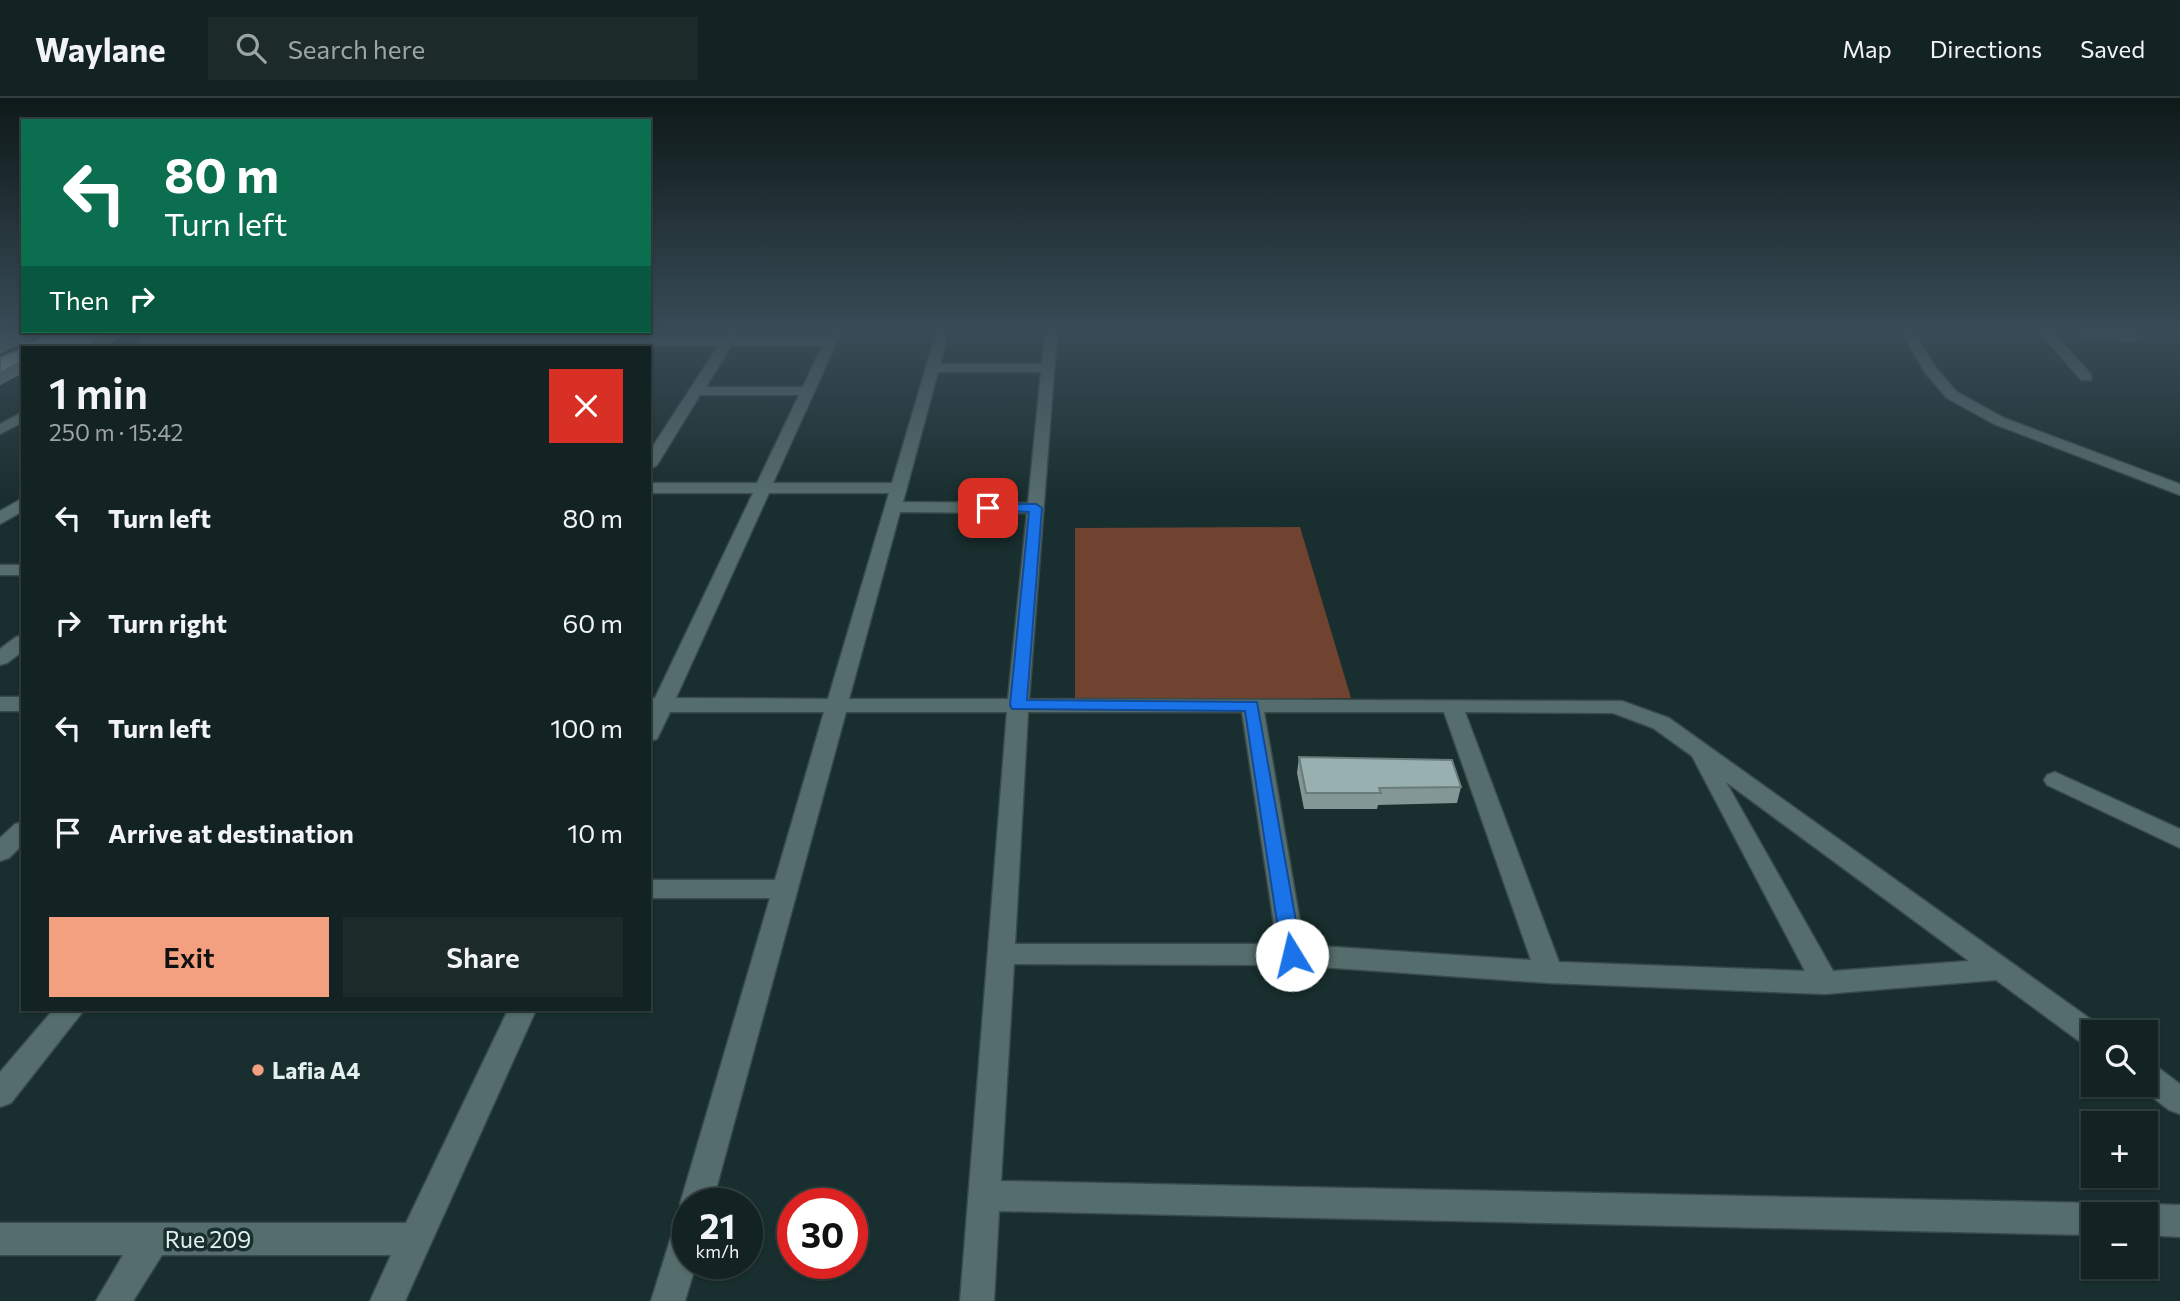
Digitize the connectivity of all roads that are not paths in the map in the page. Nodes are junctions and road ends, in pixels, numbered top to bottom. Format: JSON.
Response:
{"nodes":[{"id":1,"x":926,"y":389,"type":"edge"},
{"id":2,"x":1046,"y":389,"type":"edge"},
{"id":3,"x":1947,"y":389,"type":"edge"},
{"id":4,"x":696,"y":391,"type":"joint"},
{"id":5,"x":808,"y":391,"type":"joint"},
{"id":6,"x":21,"y":417,"type":"edge"},
{"id":7,"x":0,"y":430,"type":"edge"},
{"id":8,"x":651,"y":462,"type":"edge"},
{"id":9,"x":651,"y":488,"type":"edge"},
{"id":10,"x":763,"y":488,"type":"junction"},
{"id":11,"x":2180,"y":491,"type":"edge"},
{"id":12,"x":896,"y":497,"type":"junction"},
{"id":13,"x":21,"y":504,"type":"edge"},
{"id":14,"x":1036,"y":508,"type":"junction"},
{"id":15,"x":0,"y":519,"type":"edge"},
{"id":16,"x":0,"y":570,"type":"edge"},
{"id":17,"x":21,"y":570,"type":"edge"},
{"id":18,"x":21,"y":643,"type":"edge"},
{"id":19,"x":0,"y":659,"type":"edge"},
{"id":20,"x":0,"y":704,"type":"edge"},
{"id":21,"x":21,"y":704,"type":"edge"},
{"id":22,"x":656,"y":705,"type":"edge"},
{"id":23,"x":838,"y":705,"type":"junction"},
{"id":24,"x":1018,"y":705,"type":"junction"},
{"id":25,"x":1252,"y":706,"type":"junction"},
{"id":26,"x":1452,"y":706,"type":"junction"},
{"id":27,"x":651,"y":726,"type":"edge"},
{"id":28,"x":1698,"y":751,"type":"junction"},
{"id":29,"x":2055,"y":780,"type":"dead end"},
{"id":30,"x":21,"y":832,"type":"edge"},
{"id":31,"x":2180,"y":839,"type":"edge"},
{"id":32,"x":0,"y":852,"type":"edge"},
{"id":33,"x":651,"y":889,"type":"edge"},
{"id":34,"x":786,"y":889,"type":"junction"},
{"id":35,"x":1002,"y":954,"type":"junction"},
{"id":36,"x":1292,"y":955,"type":"junction"},
{"id":37,"x":2002,"y":969,"type":"junction"},
{"id":38,"x":1549,"y":972,"type":"junction"},
{"id":39,"x":1825,"y":983,"type":"junction"},
{"id":40,"x":68,"y":1011,"type":"edge"},
{"id":41,"x":522,"y":1011,"type":"edge"},
{"id":42,"x":2081,"y":1027,"type":"edge"},
{"id":43,"x":2158,"y":1084,"type":"edge"},
{"id":44,"x":0,"y":1094,"type":"edge"},
{"id":45,"x":2180,"y":1101,"type":"edge"},
{"id":46,"x":701,"y":1188,"type":"edge"},
{"id":47,"x":985,"y":1196,"type":"junction"},
{"id":48,"x":2081,"y":1219,"type":"edge"},
{"id":49,"x":2158,"y":1220,"type":"edge"},
{"id":50,"x":2180,"y":1221,"type":"edge"},
{"id":51,"x":0,"y":1239,"type":"edge"},
{"id":52,"x":152,"y":1239,"type":"junction"},
{"id":53,"x":416,"y":1239,"type":"junction"},
{"id":54,"x":674,"y":1279,"type":"edge"},
{"id":55,"x":113,"y":1301,"type":"edge"},
{"id":56,"x":387,"y":1301,"type":"edge"},
{"id":57,"x":668,"y":1301,"type":"edge"},
{"id":58,"x":977,"y":1301,"type":"edge"}],
"edges":[{"from":1,"to":12,"type":"street"},
{"from":2,"to":14,"type":"street"},
{"from":3,"to":11,"type":"street"},
{"from":4,"to":5,"type":"street"},
{"from":4,"to":8,"type":"street"},
{"from":5,"to":10,"type":"street"},
{"from":6,"to":7,"type":"street"},
{"from":9,"to":10,"type":"street"},
{"from":10,"to":12,"type":"street"},
{"from":10,"to":22,"type":"street"},
{"from":12,"to":14,"type":"street"},
{"from":12,"to":23,"type":"street"},
{"from":13,"to":15,"type":"street"},
{"from":14,"to":24,"type":"street"},
{"from":16,"to":17,"type":"street"},
{"from":18,"to":19,"type":"street"},
{"from":20,"to":21,"type":"street"},
{"from":22,"to":23,"type":"street"},
{"from":22,"to":27,"type":"street"},
{"from":23,"to":24,"type":"street"},
{"from":23,"to":34,"type":"street"},
{"from":24,"to":25,"type":"street"},
{"from":24,"to":35,"type":"street"},
{"from":25,"to":26,"type":"street"},
{"from":25,"to":36,"type":"street"},
{"from":26,"to":28,"type":"street"},
{"from":26,"to":38,"type":"street"},
{"from":28,"to":37,"type":"street"},
{"from":28,"to":39,"type":"street"},
{"from":29,"to":31,"type":"street"},
{"from":30,"to":32,"type":"street"},
{"from":33,"to":34,"type":"street"},
{"from":34,"to":46,"type":"street"},
{"from":35,"to":36,"type":"street"},
{"from":35,"to":47,"type":"street"},
{"from":36,"to":38,"type":"street"},
{"from":37,"to":39,"type":"street"},
{"from":37,"to":42,"type":"street"},
{"from":38,"to":39,"type":"street"},
{"from":40,"to":44,"type":"street"},
{"from":41,"to":53,"type":"street"},
{"from":43,"to":45,"type":"street"},
{"from":47,"to":48,"type":"street"},
{"from":47,"to":58,"type":"street"},
{"from":49,"to":50,"type":"street"},
{"from":51,"to":52,"type":"street","name":"Rue 209"},
{"from":52,"to":53,"type":"street","name":"Rue 209"},
{"from":52,"to":55,"type":"street"},
{"from":53,"to":56,"type":"street"},
{"from":54,"to":57,"type":"street"}]}
